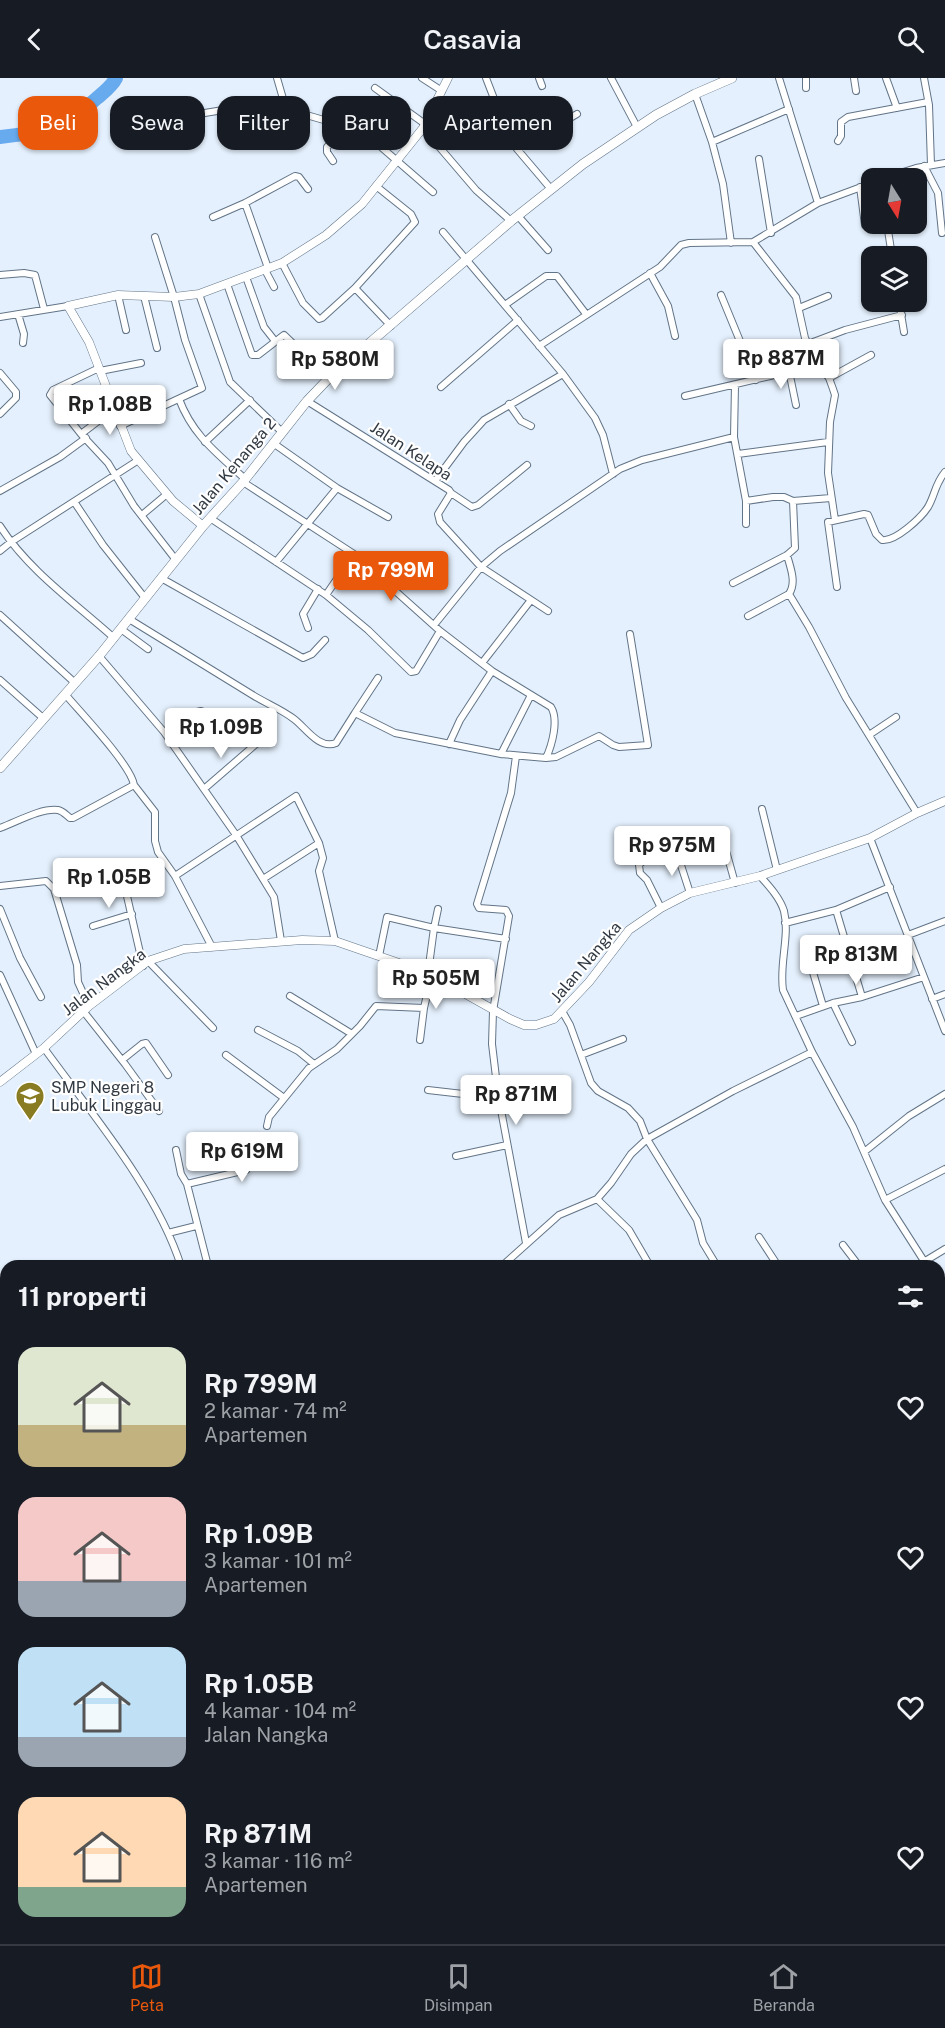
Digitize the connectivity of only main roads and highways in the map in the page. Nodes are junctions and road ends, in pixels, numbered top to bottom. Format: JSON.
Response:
{"nodes":[{"id":1,"x":732,"y":78,"type":"edge"},
{"id":2,"x":0,"y":768,"type":"edge"}],
"edges":[{"from":1,"to":2,"type":"main road","name":"Jalan Kenanga 2"}]}
